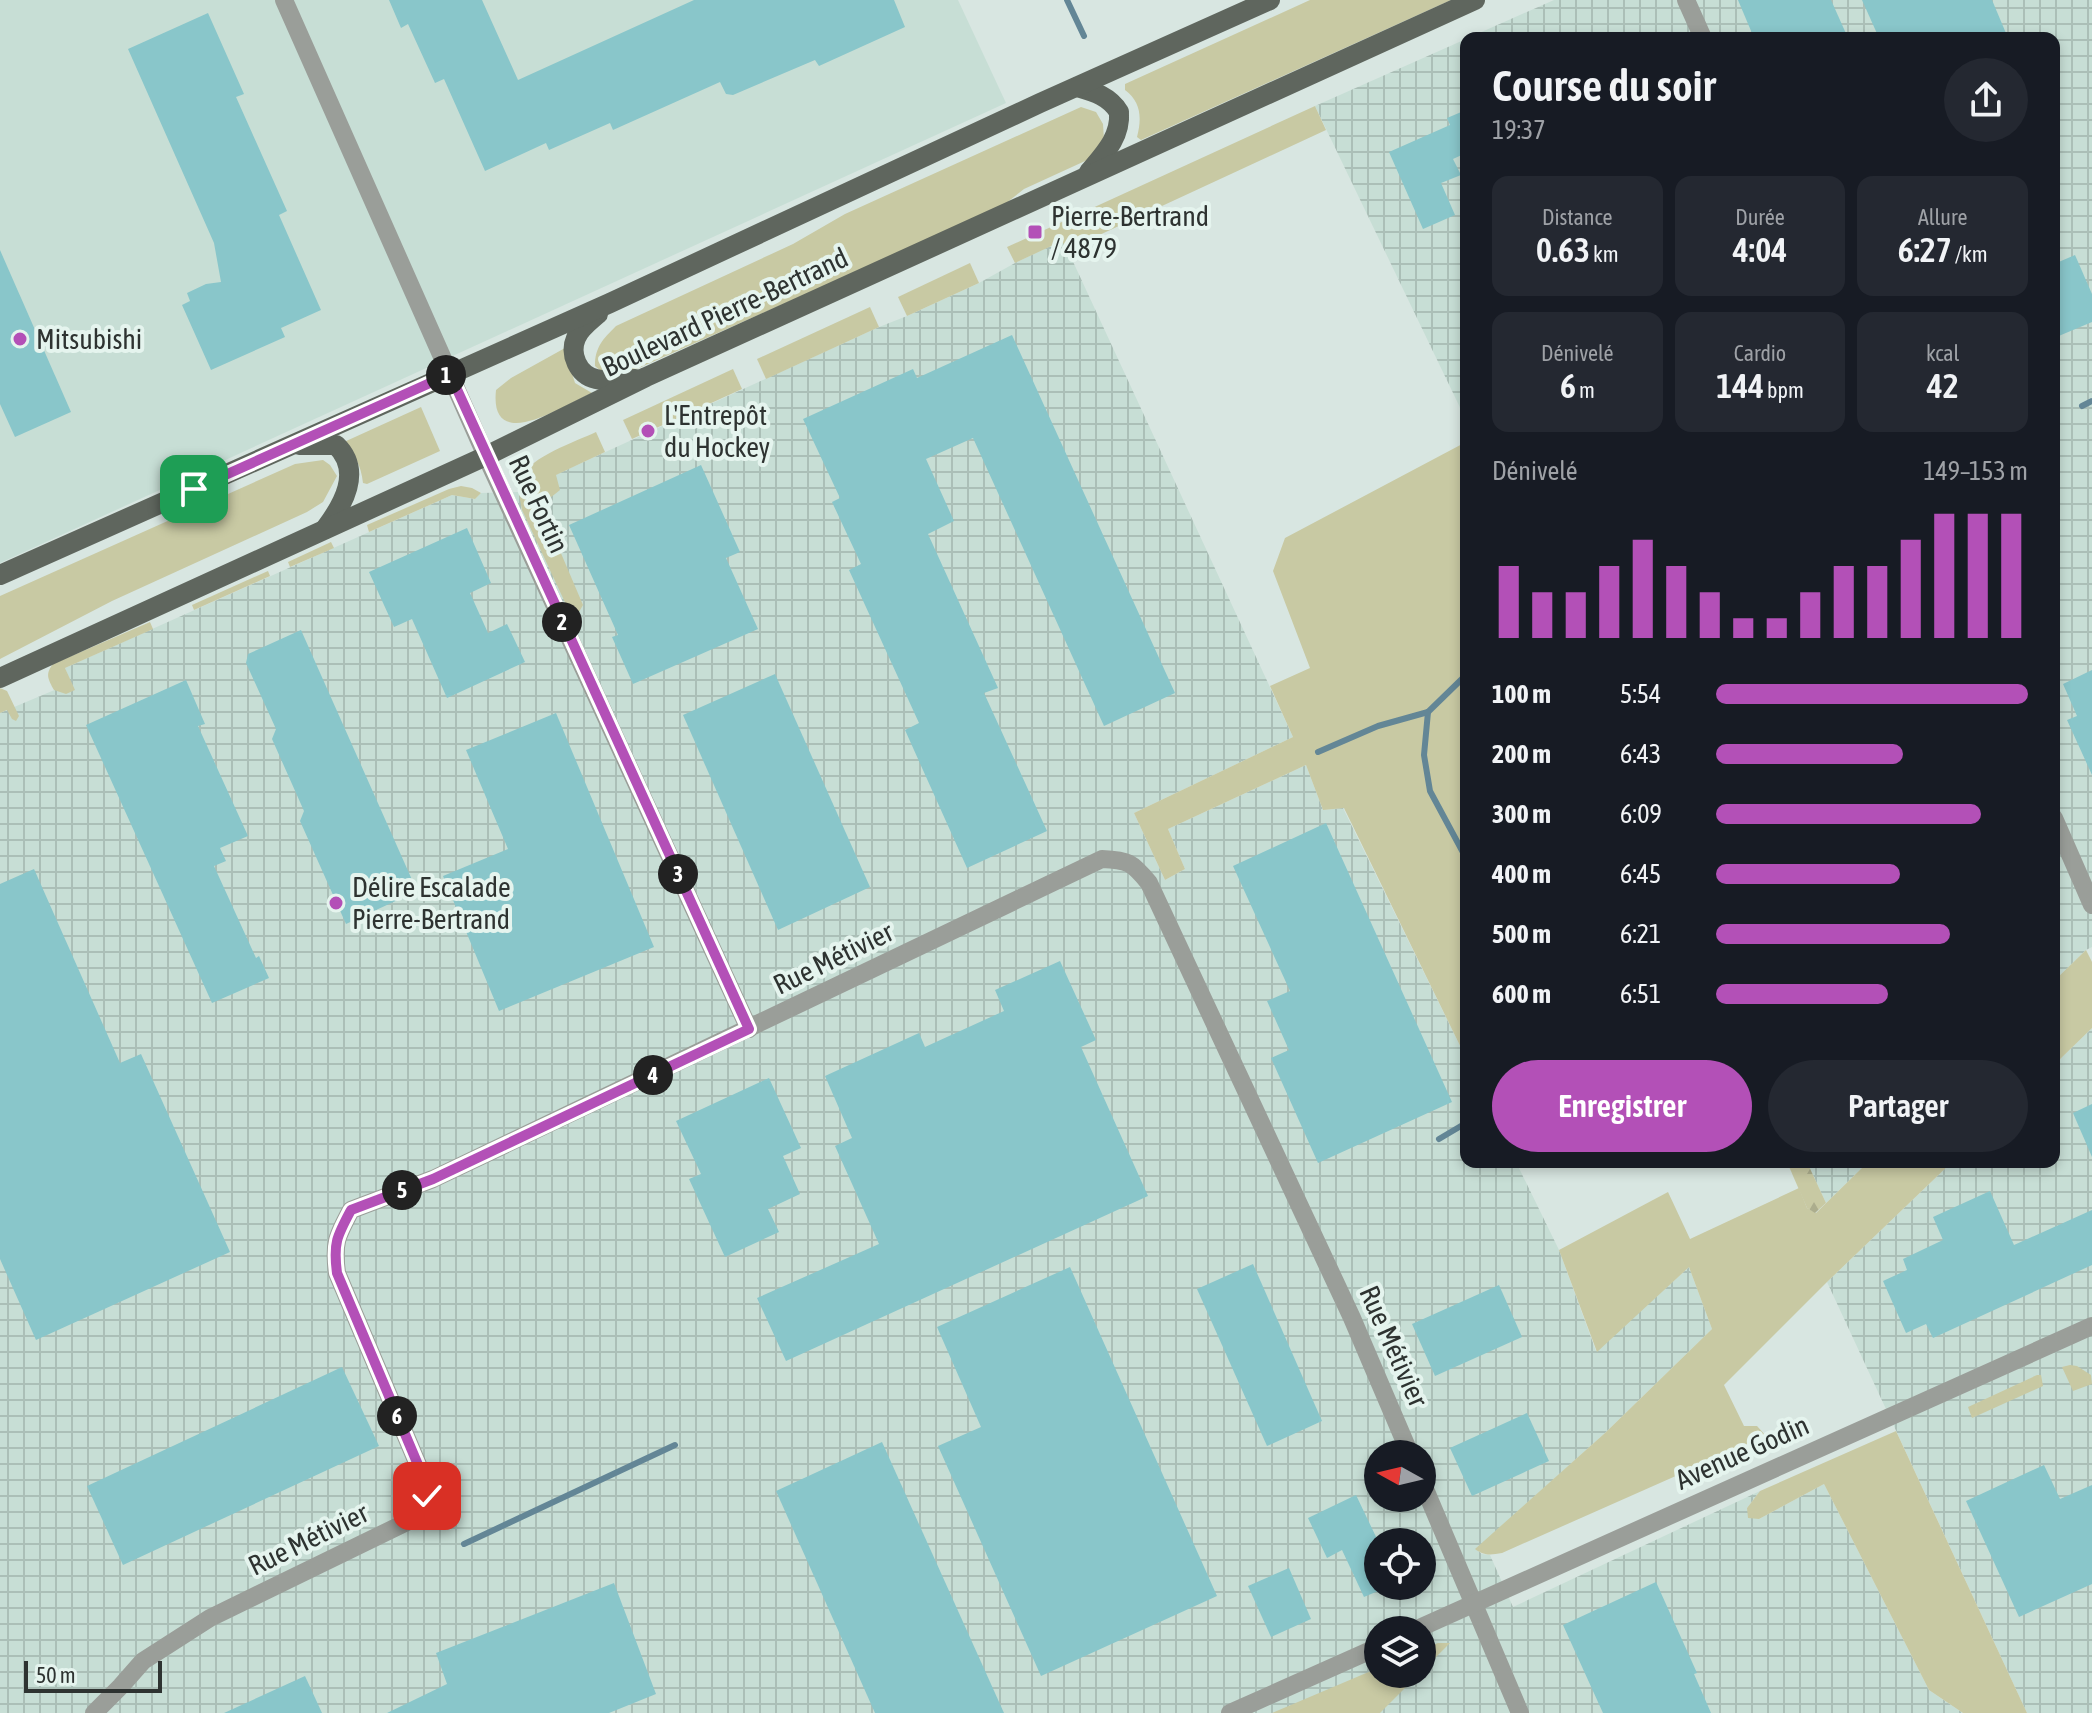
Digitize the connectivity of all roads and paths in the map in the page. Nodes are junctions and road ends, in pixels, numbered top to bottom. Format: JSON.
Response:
{"nodes":[{"id":1,"x":284,"y":0,"type":"edge"},
{"id":2,"x":1270,"y":0,"type":"edge"},
{"id":3,"x":1475,"y":0,"type":"edge"},
{"id":4,"x":1686,"y":0,"type":"edge"},
{"id":5,"x":1700,"y":32,"type":"edge"},
{"id":6,"x":1077,"y":87,"type":"junction"},
{"id":7,"x":1084,"y":178,"type":"junction"},
{"id":8,"x":610,"y":303,"type":"junction"},
{"id":9,"x":450,"y":374,"type":"junction"},
{"id":10,"x":646,"y":377,"type":"junction"},
{"id":11,"x":291,"y":445,"type":"junction"},
{"id":12,"x":486,"y":456,"type":"junction"},
{"id":13,"x":325,"y":529,"type":"junction"},
{"id":14,"x":0,"y":575,"type":"edge"},
{"id":15,"x":0,"y":678,"type":"edge"},
{"id":16,"x":2060,"y":842,"type":"edge"},
{"id":17,"x":2092,"y":905,"type":"edge"},
{"id":18,"x":749,"y":1029,"type":"junction"},
{"id":19,"x":2092,"y":1326,"type":"edge"},
{"id":20,"x":1404,"y":1440,"type":"edge"},
{"id":21,"x":1435,"y":1512,"type":"edge"},
{"id":22,"x":1474,"y":1604,"type":"junction"},
{"id":23,"x":1436,"y":1621,"type":"edge"},
{"id":24,"x":1364,"y":1653,"type":"edge"},
{"id":25,"x":94,"y":1713,"type":"edge"},
{"id":26,"x":1230,"y":1713,"type":"edge"},
{"id":27,"x":1520,"y":1713,"type":"edge"}],
"edges":[{"from":1,"to":9,"type":"street","name":"Rue Fortin"},
{"from":2,"to":6,"type":"main road","name":"Boulevard Pierre-Bertrand"},
{"from":3,"to":7,"type":"main road","name":"Boulevard Pierre-Bertrand"},
{"from":4,"to":5,"type":"street"},
{"from":6,"to":7,"type":"main road"},
{"from":6,"to":8,"type":"main road","name":"Boulevard Pierre-Bertrand"},
{"from":7,"to":10,"type":"main road","name":"Boulevard Pierre-Bertrand"},
{"from":8,"to":9,"type":"main road","name":"Boulevard Pierre-Bertrand"},
{"from":8,"to":10,"type":"main road"},
{"from":9,"to":11,"type":"main road","name":"Boulevard Pierre-Bertrand"},
{"from":9,"to":12,"type":"street","name":"Rue Fortin"},
{"from":10,"to":12,"type":"main road","name":"Boulevard Pierre-Bertrand"},
{"from":11,"to":13,"type":"main road"},
{"from":11,"to":14,"type":"main road","name":"Boulevard Pierre-Bertrand"},
{"from":12,"to":13,"type":"main road","name":"Boulevard Pierre-Bertrand"},
{"from":12,"to":18,"type":"street","name":"Rue Fortin"},
{"from":13,"to":15,"type":"main road","name":"Boulevard Pierre-Bertrand"},
{"from":16,"to":17,"type":"street"},
{"from":18,"to":20,"type":"street","name":"Rue Métivier"},
{"from":18,"to":25,"type":"street","name":"Rue Métivier"},
{"from":19,"to":22,"type":"street","name":"Avenue Godin"},
{"from":21,"to":22,"type":"street"},
{"from":22,"to":23,"type":"street","name":"Avenue Godin"},
{"from":22,"to":27,"type":"street"},
{"from":24,"to":26,"type":"street"}]}
